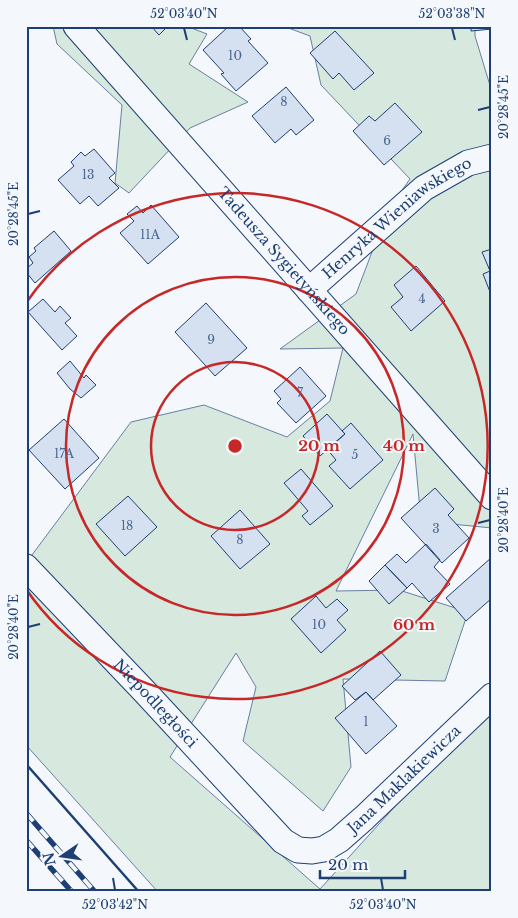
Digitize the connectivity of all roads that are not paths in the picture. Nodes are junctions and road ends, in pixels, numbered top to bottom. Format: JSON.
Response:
{"nodes":[{"id":1,"x":76,"y":26,"type":"edge"},
{"id":2,"x":492,"y":158,"type":"edge"},
{"id":3,"x":309,"y":290,"type":"junction"},
{"id":4,"x":492,"y":497,"type":"edge"},
{"id":5,"x":26,"y":567,"type":"edge"},
{"id":6,"x":492,"y":696,"type":"edge"},
{"id":7,"x":283,"y":841,"type":"joint"}],
"edges":[{"from":1,"to":3,"type":"street","name":"Tadeusza Sygietyńskiego"},
{"from":2,"to":3,"type":"street","name":"Henryka Wieniawskiego"},
{"from":3,"to":4,"type":"street","name":"Tadeusza Sygietyńskiego"},
{"from":5,"to":7,"type":"street","name":"Niepodległości"},
{"from":6,"to":7,"type":"street","name":"Jana Maklakiewicza"}]}
